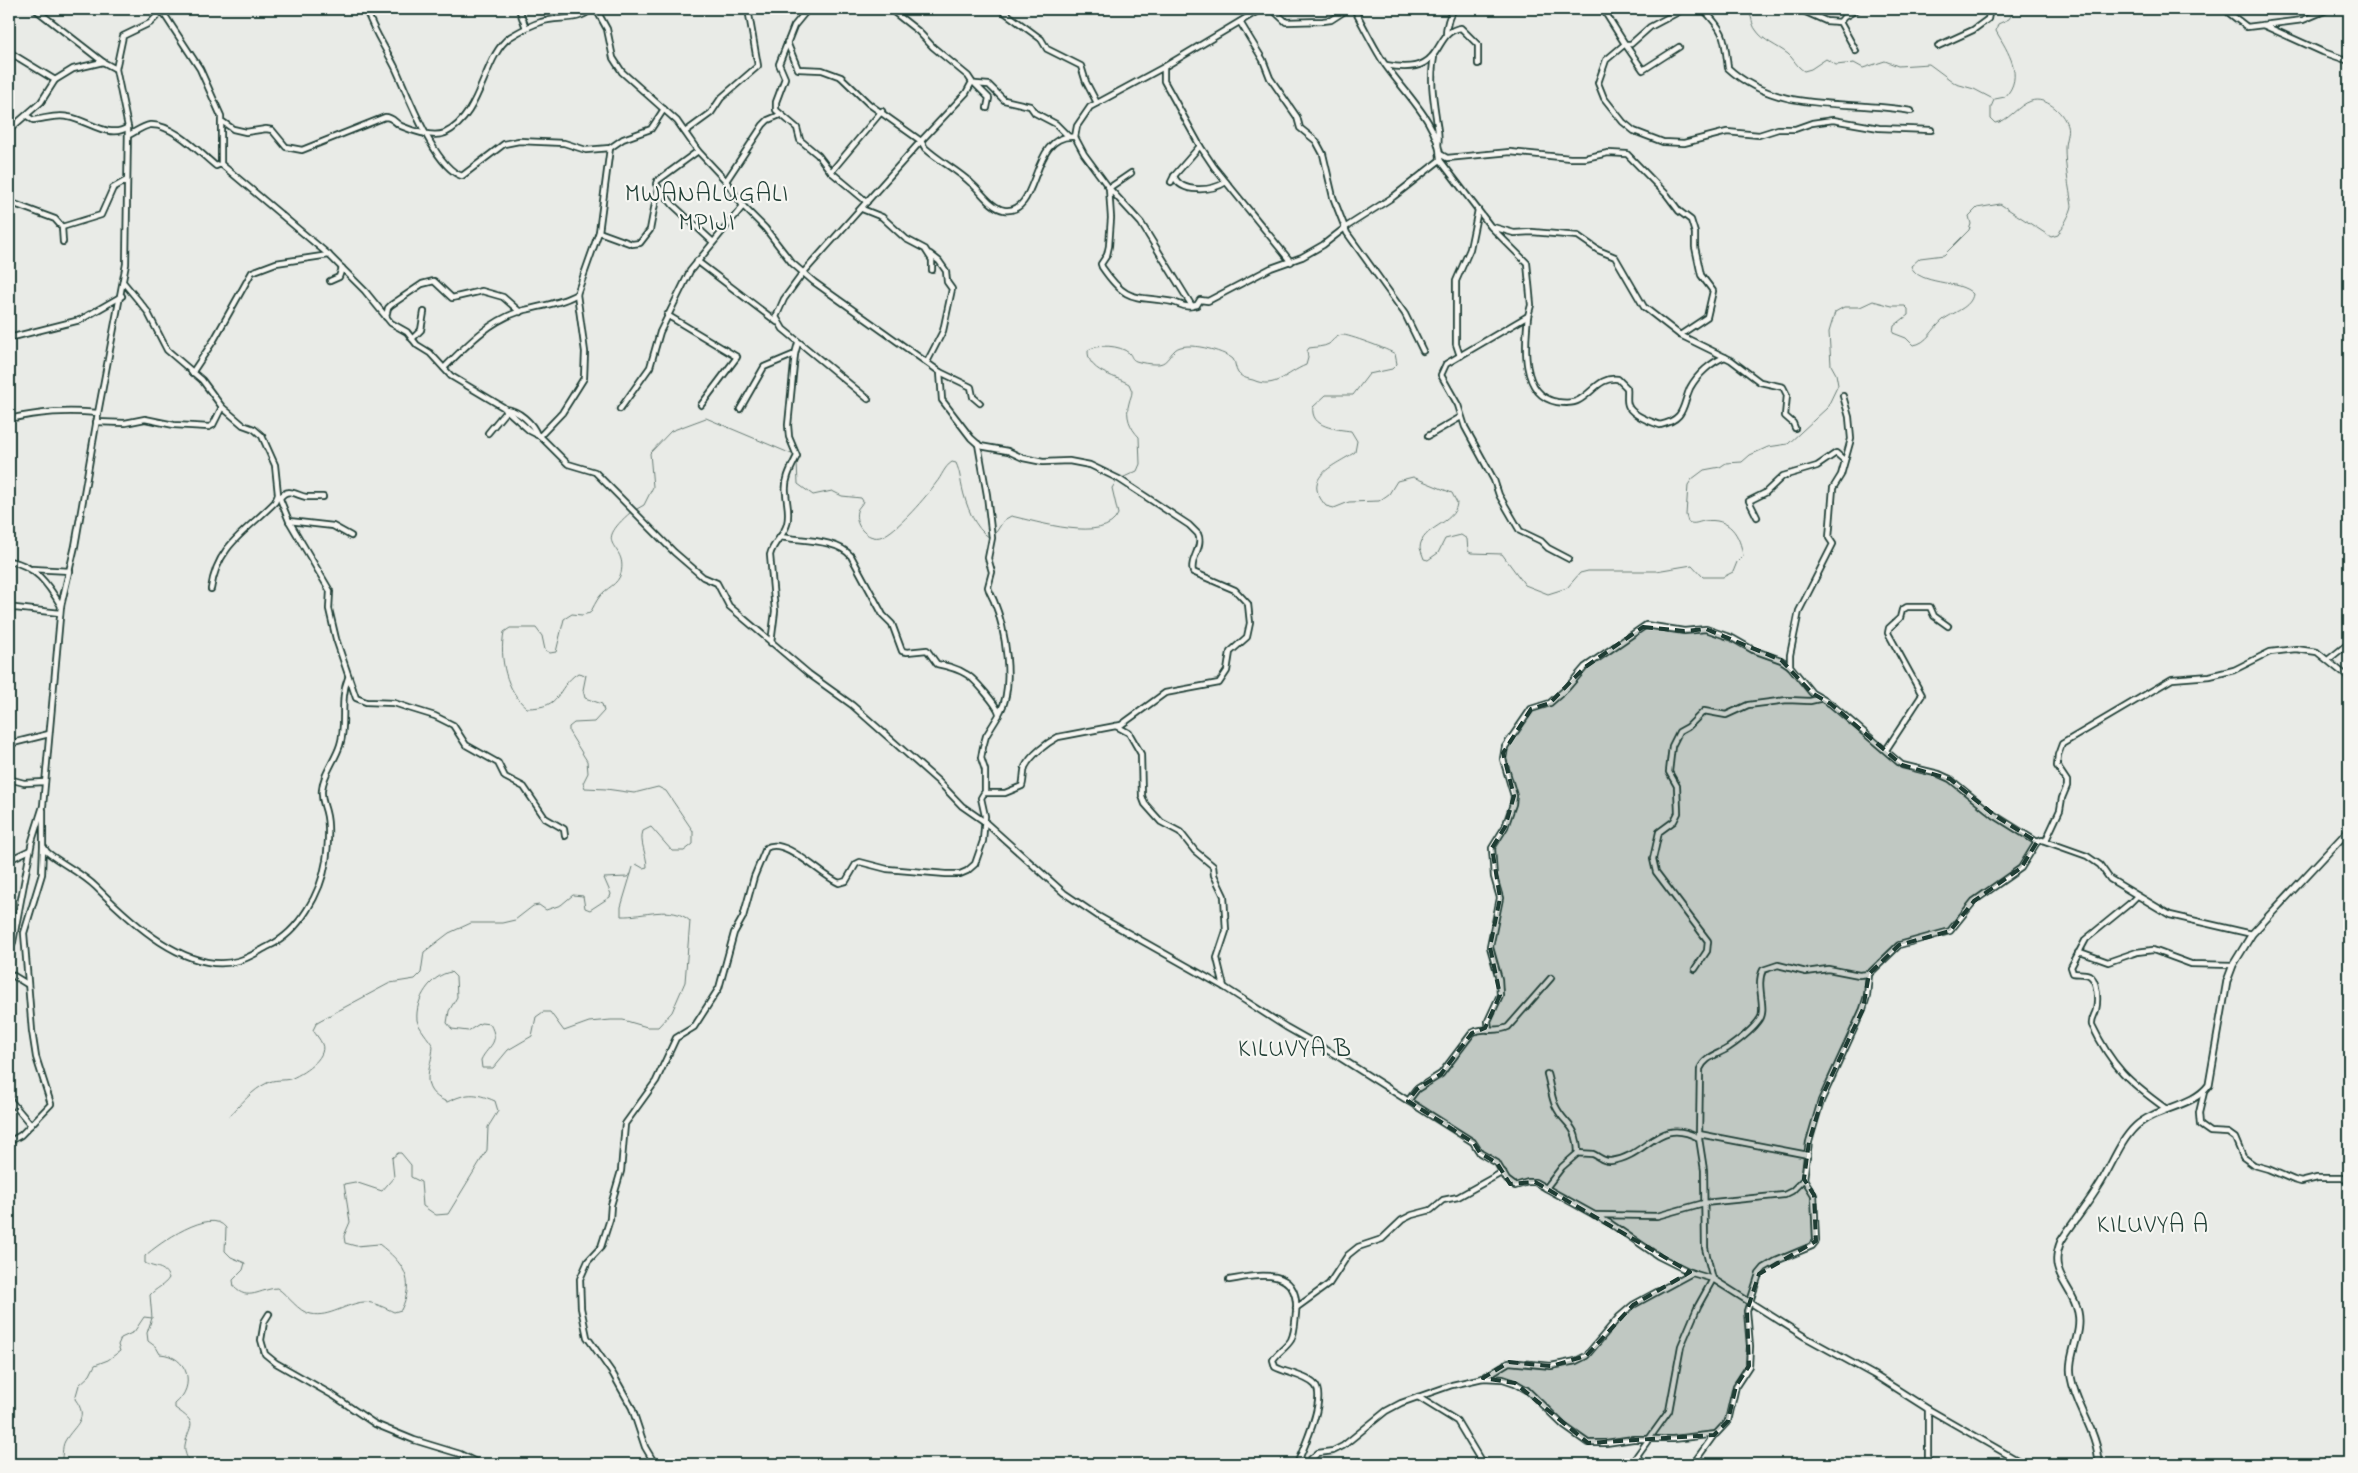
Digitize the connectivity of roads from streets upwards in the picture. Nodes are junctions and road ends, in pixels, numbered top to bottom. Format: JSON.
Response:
{"nodes":[{"id":1,"x":35,"y":9,"type":"edge"},
{"id":2,"x":366,"y":9,"type":"edge"},
{"id":3,"x":518,"y":9,"type":"edge"},
{"id":4,"x":591,"y":9,"type":"edge"},
{"id":5,"x":596,"y":9,"type":"edge"},
{"id":6,"x":748,"y":9,"type":"edge"},
{"id":7,"x":808,"y":9,"type":"edge"},
{"id":8,"x":890,"y":9,"type":"edge"},
{"id":9,"x":1000,"y":9,"type":"edge"},
{"id":10,"x":1260,"y":9,"type":"edge"},
{"id":11,"x":1272,"y":9,"type":"edge"},
{"id":12,"x":1348,"y":9,"type":"edge"},
{"id":13,"x":1354,"y":9,"type":"edge"},
{"id":14,"x":1455,"y":9,"type":"edge"},
{"id":15,"x":1603,"y":9,"type":"edge"},
{"id":16,"x":1684,"y":9,"type":"edge"},
{"id":17,"x":1703,"y":9,"type":"edge"},
{"id":18,"x":1799,"y":9,"type":"edge"},
{"id":19,"x":1858,"y":9,"type":"edge"},
{"id":20,"x":1990,"y":9,"type":"edge"},
{"id":21,"x":2228,"y":9,"type":"edge"},
{"id":22,"x":2329,"y":9,"type":"edge"},
{"id":23,"x":163,"y":10,"type":"edge"},
{"id":24,"x":1240,"y":22,"type":"junction"},
{"id":25,"x":1840,"y":22,"type":"junction"},
{"id":26,"x":2263,"y":25,"type":"junction"},
{"id":27,"x":526,"y":28,"type":"junction"},
{"id":28,"x":1446,"y":35,"type":"junction"},
{"id":29,"x":787,"y":42,"type":"junction"},
{"id":30,"x":1625,"y":44,"type":"junction"},
{"id":31,"x":1938,"y":46,"type":"dead end"},
{"id":32,"x":1679,"y":47,"type":"dead end"},
{"id":33,"x":1856,"y":51,"type":"dead end"},
{"id":34,"x":9,"y":52,"type":"edge"},
{"id":35,"x":1434,"y":57,"type":"junction"},
{"id":36,"x":2349,"y":61,"type":"edge"},
{"id":37,"x":103,"y":62,"type":"junction"},
{"id":38,"x":1478,"y":64,"type":"dead end"},
{"id":39,"x":1385,"y":65,"type":"junction"},
{"id":40,"x":1164,"y":67,"type":"junction"},
{"id":41,"x":116,"y":69,"type":"junction"},
{"id":42,"x":56,"y":80,"type":"junction"},
{"id":43,"x":974,"y":83,"type":"junction"},
{"id":44,"x":1097,"y":103,"type":"junction"},
{"id":45,"x":987,"y":108,"type":"dead end"},
{"id":46,"x":664,"y":109,"type":"junction"},
{"id":47,"x":882,"y":111,"type":"junction"},
{"id":48,"x":1911,"y":111,"type":"dead end"},
{"id":49,"x":780,"y":115,"type":"junction"},
{"id":50,"x":27,"y":116,"type":"junction"},
{"id":51,"x":223,"y":122,"type":"junction"},
{"id":52,"x":128,"y":127,"type":"junction"},
{"id":53,"x":9,"y":130,"type":"edge"},
{"id":54,"x":1931,"y":130,"type":"dead end"},
{"id":55,"x":685,"y":132,"type":"junction"},
{"id":56,"x":425,"y":133,"type":"junction"},
{"id":57,"x":129,"y":135,"type":"junction"},
{"id":58,"x":1068,"y":136,"type":"junction"},
{"id":59,"x":1075,"y":137,"type":"junction"},
{"id":60,"x":921,"y":141,"type":"junction"},
{"id":61,"x":1200,"y":146,"type":"junction"},
{"id":62,"x":1438,"y":146,"type":"junction"},
{"id":63,"x":610,"y":148,"type":"junction"},
{"id":64,"x":698,"y":151,"type":"junction"},
{"id":65,"x":1440,"y":157,"type":"junction"},
{"id":66,"x":221,"y":164,"type":"junction"},
{"id":67,"x":832,"y":172,"type":"junction"},
{"id":68,"x":1131,"y":173,"type":"dead end"},
{"id":69,"x":1174,"y":176,"type":"junction"},
{"id":70,"x":127,"y":180,"type":"junction"},
{"id":71,"x":726,"y":181,"type":"junction"},
{"id":72,"x":1171,"y":182,"type":"dead end"},
{"id":73,"x":1226,"y":182,"type":"junction"},
{"id":74,"x":658,"y":188,"type":"junction"},
{"id":75,"x":1109,"y":188,"type":"junction"},
{"id":76,"x":9,"y":202,"type":"edge"},
{"id":77,"x":867,"y":202,"type":"junction"},
{"id":78,"x":743,"y":206,"type":"junction"},
{"id":79,"x":862,"y":208,"type":"junction"},
{"id":80,"x":1478,"y":210,"type":"junction"},
{"id":81,"x":1491,"y":226,"type":"junction"},
{"id":82,"x":62,"y":227,"type":"junction"},
{"id":83,"x":1346,"y":227,"type":"junction"},
{"id":84,"x":599,"y":232,"type":"junction"},
{"id":85,"x":63,"y":242,"type":"dead end"},
{"id":86,"x":713,"y":242,"type":"junction"},
{"id":87,"x":930,"y":254,"type":"junction"},
{"id":88,"x":329,"y":255,"type":"junction"},
{"id":89,"x":697,"y":261,"type":"junction"},
{"id":90,"x":1291,"y":262,"type":"junction"},
{"id":91,"x":342,"y":268,"type":"junction"},
{"id":92,"x":932,"y":270,"type":"dead end"},
{"id":93,"x":804,"y":273,"type":"junction"},
{"id":94,"x":330,"y":281,"type":"dead end"},
{"id":95,"x":124,"y":282,"type":"junction"},
{"id":96,"x":576,"y":294,"type":"junction"},
{"id":97,"x":122,"y":296,"type":"junction"},
{"id":98,"x":1192,"y":306,"type":"junction"},
{"id":99,"x":424,"y":312,"type":"dead end"},
{"id":100,"x":520,"y":312,"type":"junction"},
{"id":101,"x":667,"y":315,"type":"junction"},
{"id":102,"x":1528,"y":316,"type":"junction"},
{"id":103,"x":386,"y":317,"type":"junction"},
{"id":104,"x":777,"y":322,"type":"junction"},
{"id":105,"x":1680,"y":336,"type":"junction"},
{"id":106,"x":9,"y":338,"type":"edge"},
{"id":107,"x":412,"y":338,"type":"junction"},
{"id":108,"x":798,"y":343,"type":"junction"},
{"id":109,"x":1423,"y":351,"type":"dead end"},
{"id":110,"x":795,"y":354,"type":"junction"},
{"id":111,"x":1460,"y":356,"type":"junction"},
{"id":112,"x":1725,"y":357,"type":"junction"},
{"id":113,"x":927,"y":362,"type":"junction"},
{"id":114,"x":444,"y":368,"type":"junction"},
{"id":115,"x":940,"y":372,"type":"junction"},
{"id":116,"x":192,"y":373,"type":"junction"},
{"id":117,"x":1843,"y":396,"type":"dead end"},
{"id":118,"x":868,"y":399,"type":"dead end"},
{"id":119,"x":980,"y":404,"type":"dead end"},
{"id":120,"x":701,"y":405,"type":"dead end"},
{"id":121,"x":222,"y":407,"type":"junction"},
{"id":122,"x":620,"y":409,"type":"dead end"},
{"id":123,"x":740,"y":409,"type":"dead end"},
{"id":124,"x":506,"y":410,"type":"junction"},
{"id":125,"x":98,"y":414,"type":"junction"},
{"id":126,"x":1461,"y":417,"type":"junction"},
{"id":127,"x":9,"y":419,"type":"edge"},
{"id":128,"x":96,"y":422,"type":"junction"},
{"id":129,"x":1795,"y":428,"type":"dead end"},
{"id":130,"x":488,"y":433,"type":"dead end"},
{"id":131,"x":538,"y":435,"type":"junction"},
{"id":132,"x":1428,"y":436,"type":"dead end"},
{"id":133,"x":978,"y":444,"type":"junction"},
{"id":134,"x":1844,"y":460,"type":"junction"},
{"id":135,"x":279,"y":496,"type":"junction"},
{"id":136,"x":324,"y":497,"type":"dead end"},
{"id":137,"x":1757,"y":517,"type":"dead end"},
{"id":138,"x":289,"y":521,"type":"junction"},
{"id":139,"x":351,"y":536,"type":"dead end"},
{"id":140,"x":780,"y":537,"type":"junction"},
{"id":141,"x":1569,"y":559,"type":"dead end"},
{"id":142,"x":9,"y":561,"type":"edge"},
{"id":143,"x":31,"y":569,"type":"junction"},
{"id":144,"x":70,"y":571,"type":"junction"},
{"id":145,"x":212,"y":589,"type":"dead end"},
{"id":146,"x":61,"y":606,"type":"junction"},
{"id":147,"x":9,"y":609,"type":"edge"},
{"id":148,"x":60,"y":613,"type":"junction"},
{"id":149,"x":1948,"y":626,"type":"dead end"},
{"id":150,"x":771,"y":643,"type":"junction"},
{"id":151,"x":2349,"y":643,"type":"edge"},
{"id":152,"x":2329,"y":659,"type":"junction"},
{"id":153,"x":1790,"y":666,"type":"junction"},
{"id":154,"x":348,"y":677,"type":"junction"},
{"id":155,"x":2349,"y":678,"type":"edge"},
{"id":156,"x":1819,"y":699,"type":"junction"},
{"id":157,"x":1000,"y":712,"type":"junction"},
{"id":158,"x":1116,"y":726,"type":"junction"},
{"id":159,"x":49,"y":734,"type":"junction"},
{"id":160,"x":9,"y":744,"type":"edge"},
{"id":161,"x":1886,"y":750,"type":"junction"},
{"id":162,"x":9,"y":779,"type":"edge"},
{"id":163,"x":45,"y":782,"type":"junction"},
{"id":164,"x":985,"y":792,"type":"junction"},
{"id":165,"x":43,"y":806,"type":"junction"},
{"id":166,"x":984,"y":821,"type":"junction"},
{"id":167,"x":2349,"y":830,"type":"edge"},
{"id":168,"x":565,"y":836,"type":"dead end"},
{"id":169,"x":2046,"y":840,"type":"junction"},
{"id":170,"x":2037,"y":842,"type":"junction"},
{"id":171,"x":43,"y":846,"type":"junction"},
{"id":172,"x":30,"y":850,"type":"junction"},
{"id":173,"x":9,"y":860,"type":"edge"},
{"id":174,"x":2137,"y":896,"type":"junction"},
{"id":175,"x":2252,"y":934,"type":"junction"},
{"id":176,"x":9,"y":950,"type":"edge"},
{"id":177,"x":2078,"y":953,"type":"junction"},
{"id":178,"x":2233,"y":965,"type":"junction"},
{"id":179,"x":1695,"y":969,"type":"dead end"},
{"id":180,"x":9,"y":973,"type":"edge"},
{"id":181,"x":1869,"y":974,"type":"junction"},
{"id":182,"x":1550,"y":978,"type":"dead end"},
{"id":183,"x":27,"y":984,"type":"junction"},
{"id":184,"x":1224,"y":987,"type":"junction"},
{"id":185,"x":1489,"y":1030,"type":"junction"},
{"id":186,"x":1547,"y":1074,"type":"dead end"},
{"id":187,"x":2204,"y":1092,"type":"junction"},
{"id":188,"x":9,"y":1099,"type":"edge"},
{"id":189,"x":1408,"y":1101,"type":"junction"},
{"id":190,"x":2166,"y":1108,"type":"junction"},
{"id":191,"x":32,"y":1125,"type":"junction"},
{"id":192,"x":1699,"y":1136,"type":"junction"},
{"id":193,"x":9,"y":1142,"type":"edge"},
{"id":194,"x":1578,"y":1154,"type":"junction"},
{"id":195,"x":1808,"y":1155,"type":"junction"},
{"id":196,"x":1503,"y":1172,"type":"junction"},
{"id":197,"x":1804,"y":1179,"type":"junction"},
{"id":198,"x":2349,"y":1183,"type":"edge"},
{"id":199,"x":1546,"y":1188,"type":"junction"},
{"id":200,"x":1704,"y":1203,"type":"junction"},
{"id":201,"x":1593,"y":1215,"type":"junction"},
{"id":202,"x":1692,"y":1273,"type":"junction"},
{"id":203,"x":1713,"y":1278,"type":"junction"},
{"id":204,"x":1229,"y":1280,"type":"dead end"},
{"id":205,"x":1749,"y":1304,"type":"junction"},
{"id":206,"x":1296,"y":1308,"type":"junction"},
{"id":207,"x":269,"y":1314,"type":"dead end"},
{"id":208,"x":1483,"y":1378,"type":"junction"},
{"id":209,"x":1418,"y":1397,"type":"junction"},
{"id":210,"x":1928,"y":1409,"type":"junction"},
{"id":211,"x":1714,"y":1435,"type":"junction"},
{"id":212,"x":1651,"y":1439,"type":"junction"},
{"id":213,"x":1638,"y":1456,"type":"junction"},
{"id":214,"x":1480,"y":1462,"type":"edge"},
{"id":215,"x":480,"y":1464,"type":"edge"},
{"id":216,"x":655,"y":1464,"type":"edge"},
{"id":217,"x":1296,"y":1464,"type":"edge"},
{"id":218,"x":1305,"y":1464,"type":"edge"},
{"id":219,"x":1490,"y":1464,"type":"edge"},
{"id":220,"x":1631,"y":1464,"type":"edge"},
{"id":221,"x":1641,"y":1464,"type":"edge"},
{"id":222,"x":1693,"y":1464,"type":"edge"},
{"id":223,"x":1928,"y":1464,"type":"edge"},
{"id":224,"x":2024,"y":1464,"type":"edge"},
{"id":225,"x":2099,"y":1464,"type":"edge"}],
"edges":[{"from":1,"to":37,"type":"street"},
{"from":2,"to":56,"type":"street"},
{"from":3,"to":27,"type":"street"},
{"from":4,"to":27,"type":"street"},
{"from":5,"to":46,"type":"street"},
{"from":6,"to":55,"type":"street"},
{"from":7,"to":29,"type":"street"},
{"from":8,"to":43,"type":"street"},
{"from":9,"to":44,"type":"street"},
{"from":10,"to":24,"type":"street"},
{"from":11,"to":12,"type":"street"},
{"from":13,"to":39,"type":"street"},
{"from":14,"to":28,"type":"street"},
{"from":15,"to":30,"type":"street"},
{"from":16,"to":30,"type":"street"},
{"from":17,"to":48,"type":"street"},
{"from":18,"to":25,"type":"street"},
{"from":19,"to":25,"type":"street"},
{"from":20,"to":31,"type":"street"},
{"from":21,"to":26,"type":"street"},
{"from":22,"to":26,"type":"street"},
{"from":23,"to":41,"type":"street"},
{"from":23,"to":51,"type":"street"},
{"from":24,"to":40,"type":"street"},
{"from":24,"to":83,"type":"street"},
{"from":25,"to":33,"type":"street"},
{"from":26,"to":36,"type":"street"},
{"from":27,"to":56,"type":"street"},
{"from":28,"to":35,"type":"street"},
{"from":28,"to":38,"type":"street"},
{"from":29,"to":47,"type":"street"},
{"from":29,"to":49,"type":"street"},
{"from":30,"to":32,"type":"street"},
{"from":30,"to":54,"type":"street"},
{"from":34,"to":42,"type":"street"},
{"from":35,"to":39,"type":"street"},
{"from":35,"to":62,"type":"street"},
{"from":37,"to":41,"type":"street"},
{"from":37,"to":42,"type":"street"},
{"from":39,"to":62,"type":"street"},
{"from":40,"to":44,"type":"street"},
{"from":40,"to":61,"type":"street"},
{"from":41,"to":52,"type":"street"},
{"from":42,"to":50,"type":"street"},
{"from":43,"to":45,"type":"street"},
{"from":43,"to":58,"type":"street"},
{"from":43,"to":60,"type":"street"},
{"from":44,"to":59,"type":"street"},
{"from":46,"to":55,"type":"street"},
{"from":46,"to":63,"type":"street"},
{"from":47,"to":60,"type":"street"},
{"from":47,"to":67,"type":"street"},
{"from":49,"to":67,"type":"street"},
{"from":49,"to":71,"type":"street"},
{"from":50,"to":52,"type":"street"},
{"from":50,"to":53,"type":"street"},
{"from":51,"to":56,"type":"street"},
{"from":51,"to":66,"type":"street"},
{"from":52,"to":57,"type":"street"},
{"from":55,"to":64,"type":"street"},
{"from":56,"to":63,"type":"street"},
{"from":57,"to":66,"type":"street"},
{"from":57,"to":70,"type":"street"},
{"from":58,"to":59,"type":"street"},
{"from":58,"to":60,"type":"street"},
{"from":59,"to":75,"type":"street"},
{"from":60,"to":77,"type":"street"},
{"from":61,"to":69,"type":"street"},
{"from":61,"to":73,"type":"street"},
{"from":62,"to":65,"type":"street"},
{"from":63,"to":84,"type":"street"},
{"from":64,"to":71,"type":"street"},
{"from":64,"to":74,"type":"street"},
{"from":65,"to":80,"type":"street"},
{"from":65,"to":83,"type":"street"},
{"from":65,"to":105,"type":"street"},
{"from":66,"to":88,"type":"street"},
{"from":67,"to":77,"type":"street"},
{"from":68,"to":75,"type":"street"},
{"from":69,"to":72,"type":"street"},
{"from":69,"to":73,"type":"street"},
{"from":70,"to":82,"type":"street"},
{"from":70,"to":95,"type":"street"},
{"from":71,"to":78,"type":"street"},
{"from":73,"to":90,"type":"street"},
{"from":74,"to":84,"type":"street"},
{"from":74,"to":86,"type":"street"},
{"from":75,"to":98,"type":"street"},
{"from":75,"to":98,"type":"street"},
{"from":76,"to":82,"type":"street"},
{"from":77,"to":79,"type":"street"},
{"from":78,"to":86,"type":"street"},
{"from":78,"to":93,"type":"street"},
{"from":79,"to":87,"type":"street"},
{"from":79,"to":93,"type":"street"},
{"from":80,"to":81,"type":"street"},
{"from":80,"to":111,"type":"street"},
{"from":81,"to":102,"type":"street"},
{"from":81,"to":105,"type":"street"},
{"from":82,"to":85,"type":"street"},
{"from":83,"to":90,"type":"street"},
{"from":83,"to":109,"type":"street"},
{"from":84,"to":96,"type":"street"},
{"from":86,"to":89,"type":"street"},
{"from":87,"to":92,"type":"street"},
{"from":87,"to":113,"type":"street"},
{"from":88,"to":91,"type":"street"},
{"from":88,"to":116,"type":"street"},
{"from":89,"to":101,"type":"street"},
{"from":89,"to":104,"type":"street"},
{"from":90,"to":98,"type":"street"},
{"from":91,"to":94,"type":"street"},
{"from":91,"to":103,"type":"street"},
{"from":93,"to":104,"type":"street"},
{"from":93,"to":113,"type":"street"},
{"from":95,"to":97,"type":"street"},
{"from":95,"to":116,"type":"street"},
{"from":96,"to":100,"type":"street"},
{"from":96,"to":131,"type":"street"},
{"from":97,"to":106,"type":"street"},
{"from":97,"to":125,"type":"street"},
{"from":99,"to":107,"type":"street"},
{"from":100,"to":103,"type":"street"},
{"from":100,"to":114,"type":"street"},
{"from":101,"to":120,"type":"street"},
{"from":101,"to":122,"type":"street"},
{"from":102,"to":111,"type":"street"},
{"from":102,"to":112,"type":"street"},
{"from":103,"to":107,"type":"street"},
{"from":104,"to":108,"type":"street"},
{"from":105,"to":112,"type":"street"},
{"from":107,"to":114,"type":"street"},
{"from":108,"to":110,"type":"street"},
{"from":108,"to":118,"type":"street"},
{"from":110,"to":123,"type":"street"},
{"from":110,"to":140,"type":"street"},
{"from":111,"to":126,"type":"street"},
{"from":112,"to":129,"type":"street"},
{"from":113,"to":115,"type":"street"},
{"from":114,"to":124,"type":"street"},
{"from":115,"to":119,"type":"street"},
{"from":115,"to":133,"type":"street"},
{"from":116,"to":121,"type":"street"},
{"from":117,"to":134,"type":"street"},
{"from":121,"to":128,"type":"street"},
{"from":121,"to":135,"type":"street"},
{"from":124,"to":130,"type":"street"},
{"from":124,"to":131,"type":"street"},
{"from":125,"to":127,"type":"street"},
{"from":125,"to":128,"type":"street"},
{"from":126,"to":132,"type":"street"},
{"from":126,"to":141,"type":"street"},
{"from":128,"to":144,"type":"street"},
{"from":131,"to":150,"type":"street"},
{"from":133,"to":157,"type":"street"},
{"from":133,"to":158,"type":"street"},
{"from":134,"to":137,"type":"street"},
{"from":134,"to":153,"type":"street"},
{"from":135,"to":136,"type":"street"},
{"from":135,"to":138,"type":"street"},
{"from":135,"to":145,"type":"street"},
{"from":138,"to":139,"type":"street"},
{"from":138,"to":154,"type":"street"},
{"from":140,"to":150,"type":"street"},
{"from":140,"to":157,"type":"street"},
{"from":142,"to":143,"type":"street"},
{"from":143,"to":144,"type":"street"},
{"from":143,"to":146,"type":"street"},
{"from":144,"to":146,"type":"street"},
{"from":146,"to":148,"type":"street"},
{"from":147,"to":148,"type":"street"},
{"from":148,"to":159,"type":"street"},
{"from":149,"to":161,"type":"street"},
{"from":150,"to":166,"type":"street"},
{"from":151,"to":152,"type":"street"},
{"from":152,"to":155,"type":"street"},
{"from":152,"to":169,"type":"street"},
{"from":153,"to":156,"type":"street"},
{"from":153,"to":185,"type":"street"},
{"from":154,"to":168,"type":"street"},
{"from":154,"to":171,"type":"street"},
{"from":156,"to":161,"type":"street"},
{"from":156,"to":179,"type":"street"},
{"from":157,"to":164,"type":"street"},
{"from":158,"to":164,"type":"street"},
{"from":158,"to":184,"type":"street"},
{"from":159,"to":160,"type":"street"},
{"from":159,"to":163,"type":"street"},
{"from":161,"to":170,"type":"street"},
{"from":162,"to":163,"type":"street"},
{"from":163,"to":165,"type":"street"},
{"from":164,"to":166,"type":"street"},
{"from":165,"to":171,"type":"street"},
{"from":165,"to":172,"type":"street"},
{"from":166,"to":184,"type":"street"},
{"from":166,"to":216,"type":"street"},
{"from":167,"to":175,"type":"street"},
{"from":169,"to":170,"type":"street"},
{"from":169,"to":174,"type":"street"},
{"from":170,"to":181,"type":"street"},
{"from":171,"to":183,"type":"street"},
{"from":172,"to":173,"type":"street"},
{"from":172,"to":176,"type":"street"},
{"from":174,"to":175,"type":"street"},
{"from":174,"to":177,"type":"street"},
{"from":175,"to":178,"type":"street"},
{"from":177,"to":178,"type":"street"},
{"from":177,"to":190,"type":"street"},
{"from":178,"to":187,"type":"street"},
{"from":180,"to":183,"type":"street"},
{"from":181,"to":192,"type":"street"},
{"from":181,"to":195,"type":"street"},
{"from":182,"to":185,"type":"street"},
{"from":183,"to":191,"type":"street"},
{"from":184,"to":189,"type":"street"},
{"from":185,"to":189,"type":"street"},
{"from":186,"to":194,"type":"street"},
{"from":187,"to":190,"type":"street"},
{"from":187,"to":198,"type":"street"},
{"from":188,"to":191,"type":"street"},
{"from":189,"to":196,"type":"street"},
{"from":190,"to":225,"type":"street"},
{"from":191,"to":193,"type":"street"},
{"from":192,"to":194,"type":"street"},
{"from":192,"to":195,"type":"street"},
{"from":192,"to":200,"type":"street"},
{"from":194,"to":199,"type":"street"},
{"from":195,"to":197,"type":"street"},
{"from":196,"to":199,"type":"street"},
{"from":196,"to":206,"type":"street"},
{"from":197,"to":200,"type":"street"},
{"from":197,"to":205,"type":"street"},
{"from":199,"to":201,"type":"street"},
{"from":200,"to":201,"type":"street"},
{"from":200,"to":203,"type":"street"},
{"from":201,"to":202,"type":"street"},
{"from":202,"to":203,"type":"street"},
{"from":202,"to":208,"type":"street"},
{"from":203,"to":205,"type":"street"},
{"from":203,"to":212,"type":"street"},
{"from":204,"to":206,"type":"street"},
{"from":205,"to":210,"type":"street"},
{"from":205,"to":211,"type":"street"},
{"from":206,"to":217,"type":"street"},
{"from":207,"to":215,"type":"street"},
{"from":208,"to":209,"type":"street"},
{"from":208,"to":212,"type":"street"},
{"from":209,"to":214,"type":"street"},
{"from":209,"to":218,"type":"street"},
{"from":210,"to":223,"type":"street"},
{"from":210,"to":224,"type":"street"},
{"from":211,"to":212,"type":"street"},
{"from":211,"to":222,"type":"street"},
{"from":212,"to":213,"type":"street"},
{"from":213,"to":220,"type":"street"},
{"from":213,"to":221,"type":"street"},
{"from":214,"to":219,"type":"street"}]}
